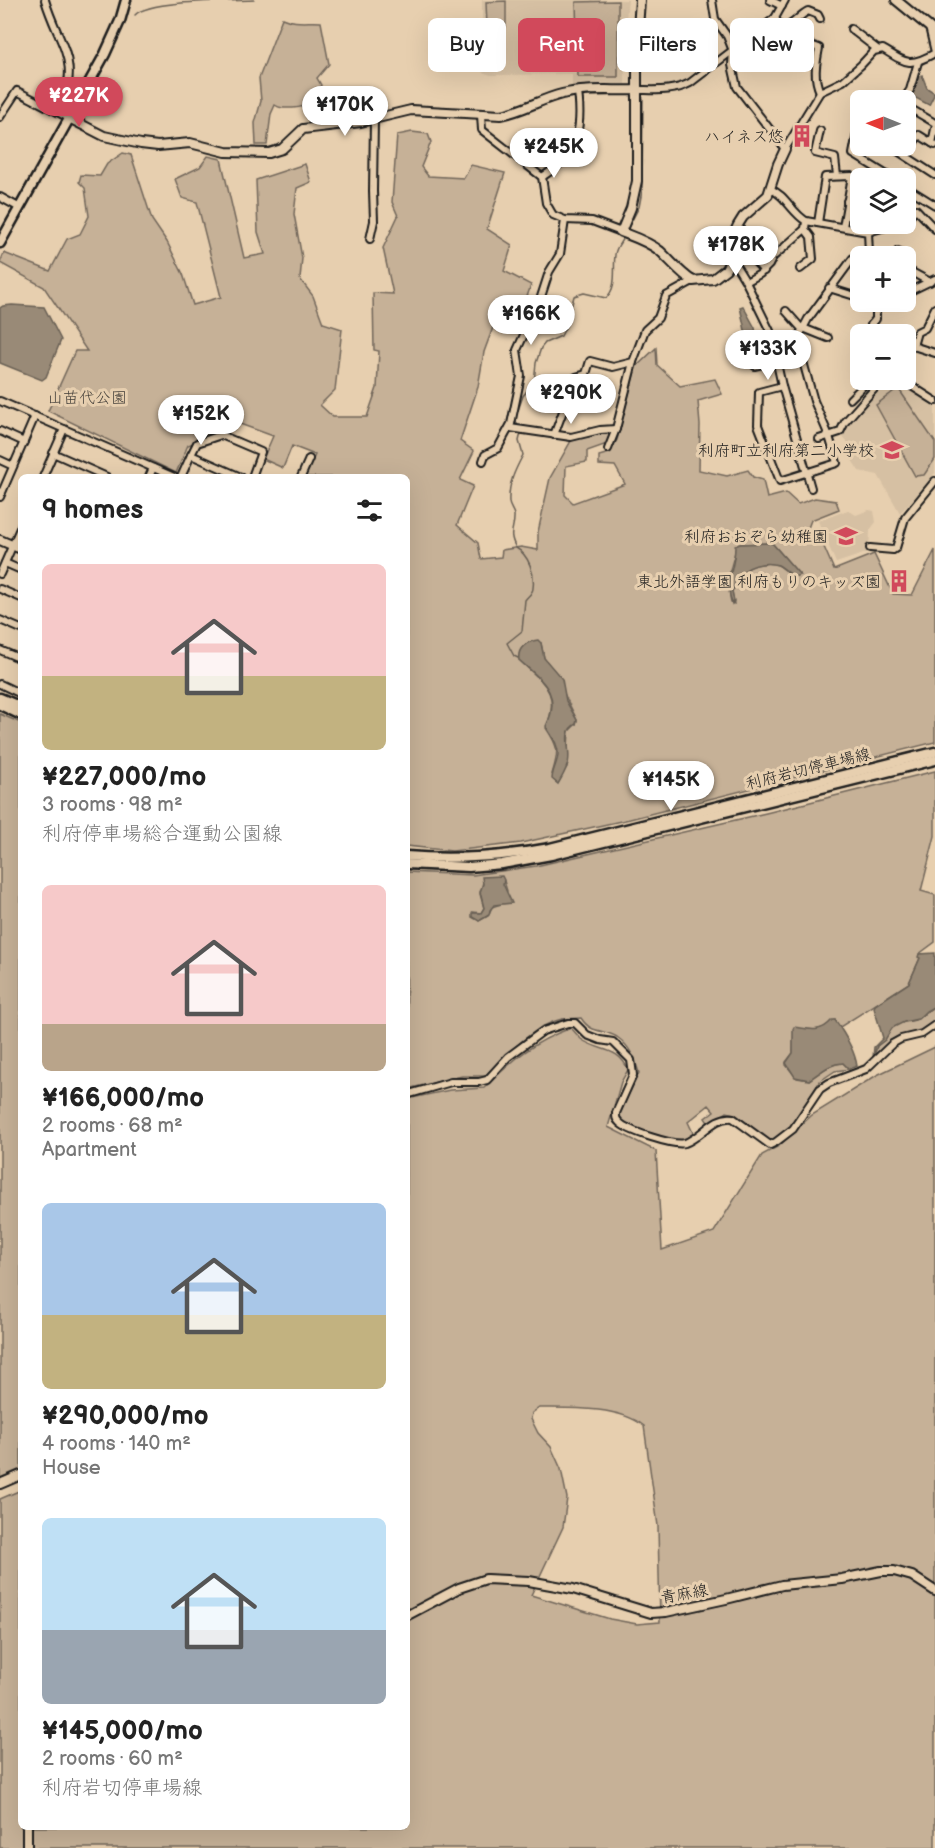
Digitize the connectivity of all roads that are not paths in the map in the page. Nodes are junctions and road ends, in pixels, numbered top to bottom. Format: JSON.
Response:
{"nodes":[{"id":1,"x":45,"y":0,"type":"edge"},
{"id":2,"x":126,"y":0,"type":"edge"},
{"id":3,"x":640,"y":0,"type":"edge"},
{"id":4,"x":712,"y":0,"type":"edge"},
{"id":5,"x":770,"y":0,"type":"edge"},
{"id":6,"x":896,"y":0,"type":"edge"},
{"id":7,"x":784,"y":3,"type":"edge"},
{"id":8,"x":776,"y":18,"type":"edge"},
{"id":9,"x":797,"y":18,"type":"edge"},
{"id":10,"x":820,"y":19,"type":"dead end"},
{"id":11,"x":851,"y":29,"type":"dead end"},
{"id":12,"x":932,"y":30,"type":"edge"},
{"id":13,"x":730,"y":45,"type":"edge"},
{"id":14,"x":814,"y":46,"type":"edge"},
{"id":15,"x":877,"y":49,"type":"junction"},
{"id":16,"x":935,"y":52,"type":"edge"},
{"id":17,"x":730,"y":53,"type":"edge"},
{"id":18,"x":918,"y":62,"type":"junction"},
{"id":19,"x":734,"y":72,"type":"edge"},
{"id":20,"x":637,"y":90,"type":"junction"},
{"id":21,"x":910,"y":90,"type":"edge"},
{"id":22,"x":578,"y":92,"type":"junction"},
{"id":23,"x":820,"y":92,"type":"junction"},
{"id":24,"x":58,"y":112,"type":"junction"},
{"id":25,"x":916,"y":112,"type":"edge"},
{"id":26,"x":481,"y":115,"type":"junction"},
{"id":27,"x":0,"y":117,"type":"edge"},
{"id":28,"x":69,"y":118,"type":"junction"},
{"id":29,"x":374,"y":119,"type":"junction"},
{"id":30,"x":935,"y":123,"type":"edge"},
{"id":31,"x":935,"y":129,"type":"edge"},
{"id":32,"x":820,"y":131,"type":"dead end"},
{"id":33,"x":916,"y":139,"type":"edge"},
{"id":34,"x":934,"y":144,"type":"edge"},
{"id":35,"x":785,"y":149,"type":"junction"},
{"id":36,"x":856,"y":156,"type":"edge"},
{"id":37,"x":906,"y":156,"type":"edge"},
{"id":38,"x":876,"y":168,"type":"edge"},
{"id":39,"x":935,"y":175,"type":"edge"},
{"id":40,"x":837,"y":176,"type":"junction"},
{"id":41,"x":542,"y":177,"type":"junction"},
{"id":42,"x":770,"y":189,"type":"junction"},
{"id":43,"x":916,"y":196,"type":"edge"},
{"id":44,"x":0,"y":197,"type":"edge"},
{"id":45,"x":847,"y":201,"type":"junction"},
{"id":46,"x":850,"y":201,"type":"edge"},
{"id":47,"x":935,"y":205,"type":"edge"},
{"id":48,"x":20,"y":208,"type":"junction"},
{"id":49,"x":916,"y":209,"type":"edge"},
{"id":50,"x":565,"y":220,"type":"junction"},
{"id":51,"x":806,"y":221,"type":"junction"},
{"id":52,"x":818,"y":223,"type":"junction"},
{"id":53,"x":843,"y":227,"type":"junction"},
{"id":54,"x":850,"y":228,"type":"edge"},
{"id":55,"x":935,"y":229,"type":"edge"},
{"id":56,"x":805,"y":230,"type":"junction"},
{"id":57,"x":621,"y":232,"type":"junction"},
{"id":58,"x":868,"y":234,"type":"edge"},
{"id":59,"x":370,"y":238,"type":"dead end"},
{"id":60,"x":0,"y":243,"type":"edge"},
{"id":61,"x":748,"y":254,"type":"dead end"},
{"id":62,"x":729,"y":263,"type":"junction"},
{"id":63,"x":800,"y":269,"type":"dead end"},
{"id":64,"x":764,"y":271,"type":"junction"},
{"id":65,"x":916,"y":273,"type":"edge"},
{"id":66,"x":933,"y":280,"type":"edge"},
{"id":67,"x":693,"y":281,"type":"junction"},
{"id":68,"x":746,"y":282,"type":"junction"},
{"id":69,"x":829,"y":288,"type":"junction"},
{"id":70,"x":916,"y":288,"type":"edge"},
{"id":71,"x":850,"y":295,"type":"edge"},
{"id":72,"x":935,"y":308,"type":"edge"},
{"id":73,"x":786,"y":311,"type":"dead end"},
{"id":74,"x":803,"y":328,"type":"junction"},
{"id":75,"x":828,"y":338,"type":"dead end"},
{"id":76,"x":935,"y":353,"type":"edge"},
{"id":77,"x":776,"y":361,"type":"junction"},
{"id":78,"x":633,"y":362,"type":"junction"},
{"id":79,"x":755,"y":366,"type":"dead end"},
{"id":80,"x":782,"y":386,"type":"junction"},
{"id":81,"x":916,"y":389,"type":"edge"},
{"id":82,"x":859,"y":390,"type":"edge"},
{"id":83,"x":873,"y":390,"type":"edge"},
{"id":84,"x":850,"y":399,"type":"dead end"},
{"id":85,"x":0,"y":401,"type":"edge"},
{"id":86,"x":935,"y":401,"type":"edge"},
{"id":87,"x":35,"y":416,"type":"junction"},
{"id":88,"x":510,"y":428,"type":"junction"},
{"id":89,"x":64,"y":429,"type":"junction"},
{"id":90,"x":616,"y":429,"type":"junction"},
{"id":91,"x":0,"y":432,"type":"edge"},
{"id":92,"x":554,"y":435,"type":"junction"},
{"id":93,"x":829,"y":436,"type":"junction"},
{"id":94,"x":819,"y":439,"type":"dead end"},
{"id":95,"x":24,"y":442,"type":"junction"},
{"id":96,"x":608,"y":449,"type":"dead end"},
{"id":97,"x":53,"y":453,"type":"junction"},
{"id":98,"x":191,"y":455,"type":"junction"},
{"id":99,"x":309,"y":459,"type":"dead end"},
{"id":100,"x":0,"y":460,"type":"edge"},
{"id":101,"x":483,"y":461,"type":"dead end"},
{"id":102,"x":13,"y":466,"type":"junction"},
{"id":103,"x":153,"y":468,"type":"junction"},
{"id":104,"x":805,"y":473,"type":"junction"},
{"id":105,"x":44,"y":474,"type":"edge"},
{"id":106,"x":100,"y":474,"type":"edge"},
{"id":107,"x":150,"y":474,"type":"edge"},
{"id":108,"x":167,"y":474,"type":"edge"},
{"id":109,"x":183,"y":474,"type":"edge"},
{"id":110,"x":234,"y":474,"type":"edge"},
{"id":111,"x":253,"y":474,"type":"edge"},
{"id":112,"x":302,"y":474,"type":"edge"},
{"id":113,"x":935,"y":481,"type":"edge"},
{"id":114,"x":811,"y":488,"type":"dead end"},
{"id":115,"x":1,"y":492,"type":"edge"},
{"id":116,"x":18,"y":534,"type":"edge"},
{"id":117,"x":0,"y":540,"type":"edge"},
{"id":118,"x":12,"y":545,"type":"junction"},
{"id":119,"x":18,"y":548,"type":"edge"},
{"id":120,"x":870,"y":548,"type":"dead end"},
{"id":121,"x":5,"y":563,"type":"junction"},
{"id":122,"x":18,"y":569,"type":"edge"},
{"id":123,"x":0,"y":574,"type":"edge"},
{"id":124,"x":0,"y":589,"type":"edge"},
{"id":125,"x":18,"y":597,"type":"edge"},
{"id":126,"x":0,"y":620,"type":"edge"},
{"id":127,"x":18,"y":628,"type":"edge"},
{"id":128,"x":0,"y":650,"type":"edge"},
{"id":129,"x":18,"y":658,"type":"edge"},
{"id":130,"x":0,"y":684,"type":"edge"},
{"id":131,"x":18,"y":693,"type":"edge"},
{"id":132,"x":0,"y":698,"type":"edge"},
{"id":133,"x":0,"y":705,"type":"edge"},
{"id":134,"x":18,"y":706,"type":"edge"},
{"id":135,"x":18,"y":714,"type":"edge"},
{"id":136,"x":935,"y":752,"type":"edge"},
{"id":137,"x":935,"y":760,"type":"edge"},
{"id":138,"x":410,"y":856,"type":"edge"},
{"id":139,"x":410,"y":864,"type":"edge"},
{"id":140,"x":935,"y":1025,"type":"edge"},
{"id":141,"x":410,"y":1094,"type":"edge"},
{"id":142,"x":18,"y":1476,"type":"edge"},
{"id":143,"x":0,"y":1484,"type":"edge"},
{"id":144,"x":935,"y":1591,"type":"edge"},
{"id":145,"x":410,"y":1614,"type":"edge"},
{"id":146,"x":27,"y":1830,"type":"edge"},
{"id":147,"x":27,"y":1848,"type":"edge"}],
"edges":[{"from":1,"to":24,"type":"street"},
{"from":2,"to":28,"type":"main road"},
{"from":3,"to":20,"type":"street"},
{"from":4,"to":13,"type":"street"},
{"from":5,"to":7,"type":"street"},
{"from":6,"to":12,"type":"street"},
{"from":7,"to":8,"type":"street"},
{"from":9,"to":10,"type":"street"},
{"from":11,"to":15,"type":"street"},
{"from":12,"to":16,"type":"street"},
{"from":14,"to":23,"type":"street"},
{"from":15,"to":18,"type":"street"},
{"from":15,"to":23,"type":"street"},
{"from":16,"to":18,"type":"street"},
{"from":17,"to":20,"type":"street"},
{"from":18,"to":21,"type":"street"},
{"from":19,"to":35,"type":"street"},
{"from":20,"to":22,"type":"street"},
{"from":20,"to":57,"type":"street"},
{"from":22,"to":26,"type":"street"},
{"from":22,"to":41,"type":"street"},
{"from":23,"to":35,"type":"street"},
{"from":24,"to":27,"type":"street"},
{"from":24,"to":28,"type":"street"},
{"from":25,"to":30,"type":"street"},
{"from":26,"to":29,"type":"street"},
{"from":26,"to":41,"type":"street"},
{"from":28,"to":29,"type":"street"},
{"from":28,"to":48,"type":"main road"},
{"from":29,"to":59,"type":"street"},
{"from":31,"to":34,"type":"street"},
{"from":32,"to":40,"type":"street"},
{"from":33,"to":34,"type":"street"},
{"from":35,"to":42,"type":"street"},
{"from":36,"to":38,"type":"street"},
{"from":37,"to":39,"type":"street"},
{"from":40,"to":45,"type":"street"},
{"from":40,"to":52,"type":"street"},
{"from":41,"to":50,"type":"street"},
{"from":42,"to":51,"type":"street"},
{"from":42,"to":62,"type":"street"},
{"from":43,"to":47,"type":"street"},
{"from":44,"to":48,"type":"street"},
{"from":45,"to":46,"type":"street"},
{"from":45,"to":53,"type":"street"},
{"from":48,"to":60,"type":"main road"},
{"from":49,"to":55,"type":"street"},
{"from":50,"to":57,"type":"street"},
{"from":50,"to":88,"type":"street"},
{"from":51,"to":52,"type":"street"},
{"from":51,"to":56,"type":"street"},
{"from":52,"to":53,"type":"street"},
{"from":53,"to":54,"type":"street"},
{"from":56,"to":63,"type":"street"},
{"from":56,"to":64,"type":"street"},
{"from":57,"to":67,"type":"street"},
{"from":58,"to":69,"type":"street"},
{"from":61,"to":64,"type":"street"},
{"from":62,"to":67,"type":"street"},
{"from":62,"to":68,"type":"street"},
{"from":64,"to":68,"type":"street"},
{"from":65,"to":66,"type":"street"},
{"from":66,"to":70,"type":"street"},
{"from":67,"to":78,"type":"street"},
{"from":68,"to":77,"type":"street"},
{"from":69,"to":71,"type":"street"},
{"from":69,"to":74,"type":"street"},
{"from":72,"to":76,"type":"street"},
{"from":73,"to":74,"type":"street"},
{"from":74,"to":75,"type":"street"},
{"from":74,"to":93,"type":"street"},
{"from":77,"to":79,"type":"street"},
{"from":77,"to":80,"type":"street"},
{"from":78,"to":90,"type":"street"},
{"from":78,"to":92,"type":"street"},
{"from":80,"to":104,"type":"street"},
{"from":80,"to":104,"type":"street"},
{"from":81,"to":86,"type":"street"},
{"from":82,"to":84,"type":"street"},
{"from":83,"to":93,"type":"street"},
{"from":85,"to":87,"type":"street"},
{"from":87,"to":89,"type":"street"},
{"from":87,"to":95,"type":"street"},
{"from":88,"to":92,"type":"street"},
{"from":88,"to":101,"type":"street"},
{"from":89,"to":97,"type":"street"},
{"from":89,"to":103,"type":"street"},
{"from":90,"to":92,"type":"street"},
{"from":90,"to":96,"type":"street"},
{"from":91,"to":95,"type":"street"},
{"from":93,"to":94,"type":"street"},
{"from":93,"to":104,"type":"street"},
{"from":95,"to":102,"type":"street"},
{"from":97,"to":105,"type":"street"},
{"from":97,"to":106,"type":"street"},
{"from":98,"to":109,"type":"street"},
{"from":98,"to":110,"type":"street"},
{"from":98,"to":111,"type":"street"},
{"from":99,"to":112,"type":"street"},
{"from":100,"to":102,"type":"street"},
{"from":102,"to":115,"type":"street"},
{"from":103,"to":107,"type":"street"},
{"from":103,"to":108,"type":"street"},
{"from":104,"to":114,"type":"street"},
{"from":113,"to":120,"type":"street"},
{"from":116,"to":118,"type":"street"},
{"from":117,"to":118,"type":"street"},
{"from":118,"to":119,"type":"street"},
{"from":118,"to":121,"type":"street"},
{"from":121,"to":122,"type":"street"},
{"from":121,"to":123,"type":"street"},
{"from":124,"to":125,"type":"street"},
{"from":126,"to":127,"type":"street"},
{"from":128,"to":129,"type":"street"},
{"from":130,"to":131,"type":"street"},
{"from":132,"to":134,"type":"main road"},
{"from":133,"to":135,"type":"main road"},
{"from":136,"to":138,"type":"main road","name":"利府岩切停車場線"},
{"from":137,"to":139,"type":"main road","name":"利府岩切停車場線"},
{"from":140,"to":141,"type":"street"},
{"from":142,"to":143,"type":"street"},
{"from":144,"to":145,"type":"street","name":"青麻線"},
{"from":146,"to":147,"type":"street"}]}
